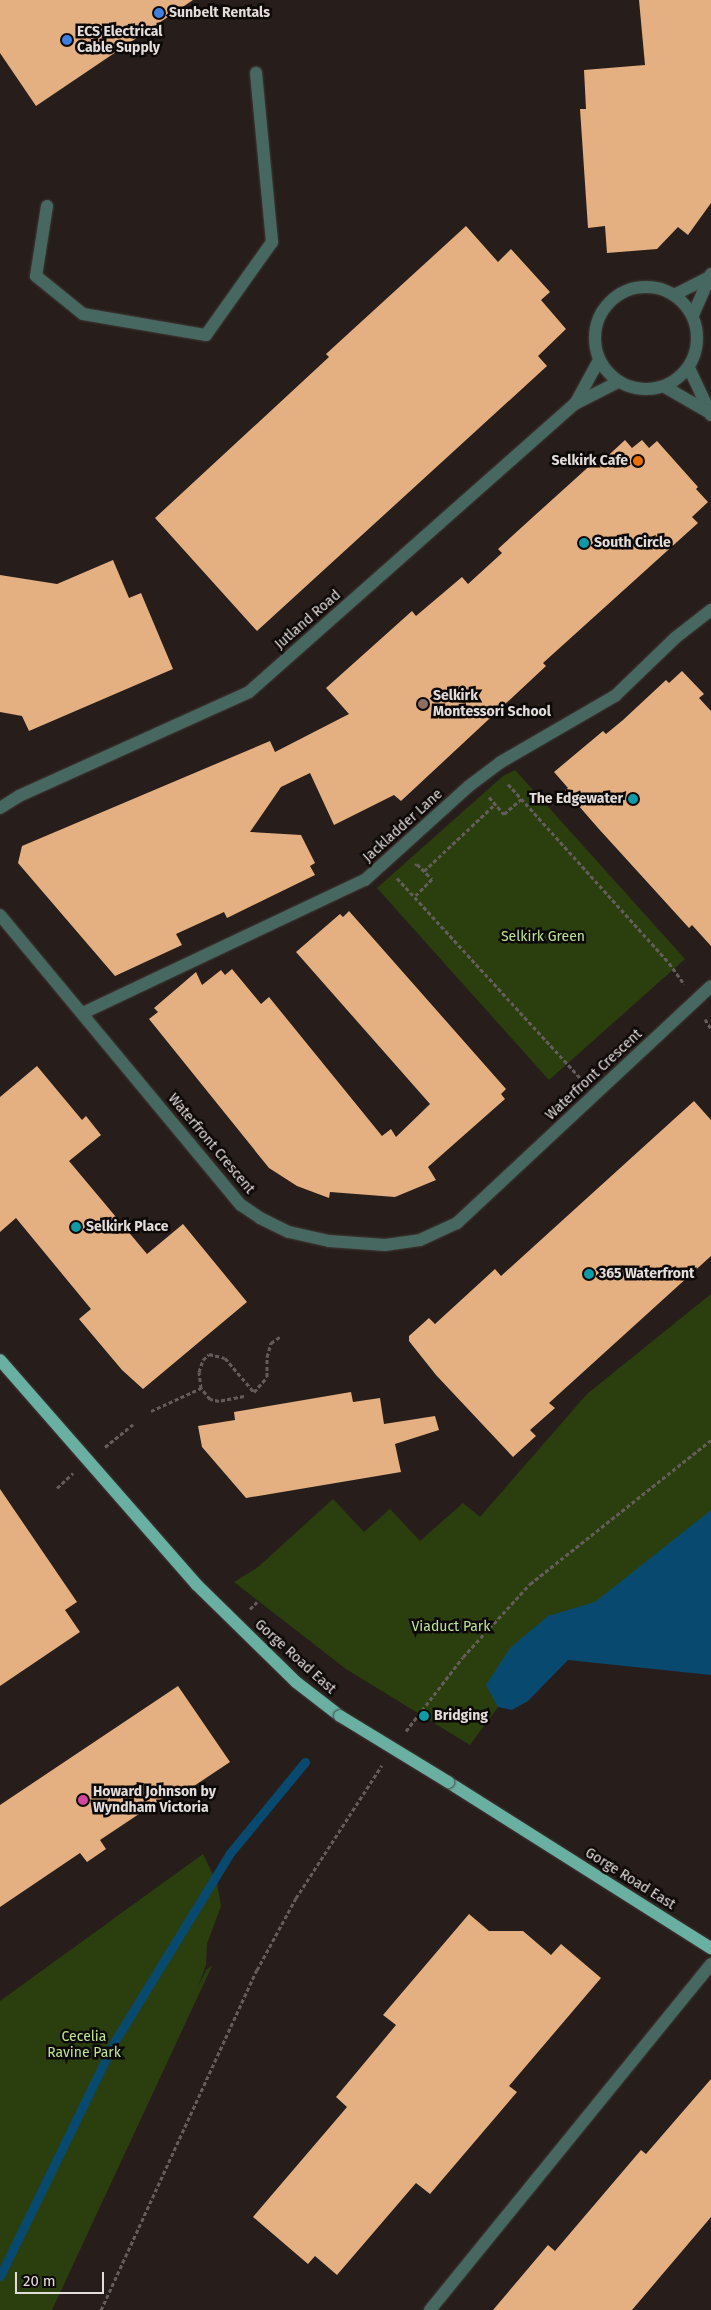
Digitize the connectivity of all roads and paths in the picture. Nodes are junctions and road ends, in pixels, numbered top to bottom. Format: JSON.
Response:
{"nodes":[{"id":1,"x":256,"y":73,"type":"dead end"},
{"id":2,"x":47,"y":206,"type":"dead end"},
{"id":3,"x":709,"y":276,"type":"edge"},
{"id":4,"x":674,"y":295,"type":"junction"},
{"id":5,"x":693,"y":315,"type":"junction"},
{"id":6,"x":599,"y":360,"type":"junction"},
{"id":7,"x":689,"y":368,"type":"junction"},
{"id":8,"x":618,"y":382,"type":"junction"},
{"id":9,"x":665,"y":387,"type":"junction"},
{"id":10,"x":575,"y":404,"type":"junction"},
{"id":11,"x":710,"y":414,"type":"edge"},
{"id":12,"x":711,"y":610,"type":"edge"},
{"id":13,"x":500,"y":786,"type":"dead end"},
{"id":14,"x":494,"y":791,"type":"dead end"},
{"id":15,"x":19,"y":796,"type":"junction"},
{"id":16,"x":0,"y":797,"type":"edge"},
{"id":17,"x":521,"y":798,"type":"junction"},
{"id":18,"x":495,"y":804,"type":"junction"},
{"id":19,"x":0,"y":808,"type":"edge"},
{"id":20,"x":411,"y":869,"type":"dead end"},
{"id":21,"x":424,"y":871,"type":"junction"},
{"id":22,"x":406,"y":874,"type":"dead end"},
{"id":23,"x":416,"y":895,"type":"junction"},
{"id":24,"x":0,"y":915,"type":"edge"},
{"id":25,"x":711,"y":986,"type":"edge"},
{"id":26,"x":695,"y":1000,"type":"junction"},
{"id":27,"x":83,"y":1013,"type":"junction"},
{"id":28,"x":596,"y":1095,"type":"junction"},
{"id":29,"x":281,"y":1336,"type":"dead end"},
{"id":30,"x":0,"y":1360,"type":"edge"},
{"id":31,"x":201,"y":1388,"type":"junction"},
{"id":32,"x":244,"y":1396,"type":"dead end"},
{"id":33,"x":151,"y":1411,"type":"dead end"},
{"id":34,"x":711,"y":1440,"type":"edge"},
{"id":35,"x":401,"y":1738,"type":"dead end"},
{"id":36,"x":385,"y":1761,"type":"dead end"},
{"id":37,"x":711,"y":1948,"type":"edge"},
{"id":38,"x":711,"y":1964,"type":"edge"},
{"id":39,"x":101,"y":2310,"type":"edge"},
{"id":40,"x":430,"y":2310,"type":"edge"}],
"edges":[{"from":1,"to":2,"type":"street"},
{"from":3,"to":4,"type":"street"},
{"from":3,"to":5,"type":"street"},
{"from":4,"to":5,"type":"street"},
{"from":4,"to":6,"type":"street"},
{"from":5,"to":7,"type":"street"},
{"from":6,"to":8,"type":"street"},
{"from":6,"to":10,"type":"street","name":"Jutland Road"},
{"from":7,"to":9,"type":"street"},
{"from":7,"to":11,"type":"street"},
{"from":8,"to":9,"type":"street"},
{"from":8,"to":10,"type":"street","name":"Jutland Road"},
{"from":9,"to":11,"type":"street"},
{"from":10,"to":15,"type":"street","name":"Jutland Road"},
{"from":12,"to":27,"type":"street","name":"Jackladder Lane"},
{"from":13,"to":17,"type":"path"},
{"from":14,"to":18,"type":"path"},
{"from":15,"to":16,"type":"street","name":"Jutland Road"},
{"from":15,"to":19,"type":"street","name":"Jutland Road"},
{"from":17,"to":18,"type":"path"},
{"from":17,"to":26,"type":"path"},
{"from":18,"to":21,"type":"path"},
{"from":20,"to":21,"type":"path"},
{"from":21,"to":23,"type":"path"},
{"from":22,"to":23,"type":"path"},
{"from":23,"to":28,"type":"path"},
{"from":24,"to":27,"type":"street","name":"Waterfront Crescent"},
{"from":25,"to":26,"type":"street","name":"Waterfront Crescent"},
{"from":26,"to":28,"type":"street","name":"Waterfront Crescent"},
{"from":27,"to":28,"type":"street","name":"Waterfront Crescent"},
{"from":29,"to":31,"type":"path"},
{"from":30,"to":37,"type":"main road","name":"Gorge Road East","bridge":true},
{"from":31,"to":32,"type":"path"},
{"from":31,"to":33,"type":"path"},
{"from":34,"to":35,"type":"path"},
{"from":36,"to":39,"type":"path"},
{"from":38,"to":40,"type":"street"}]}
